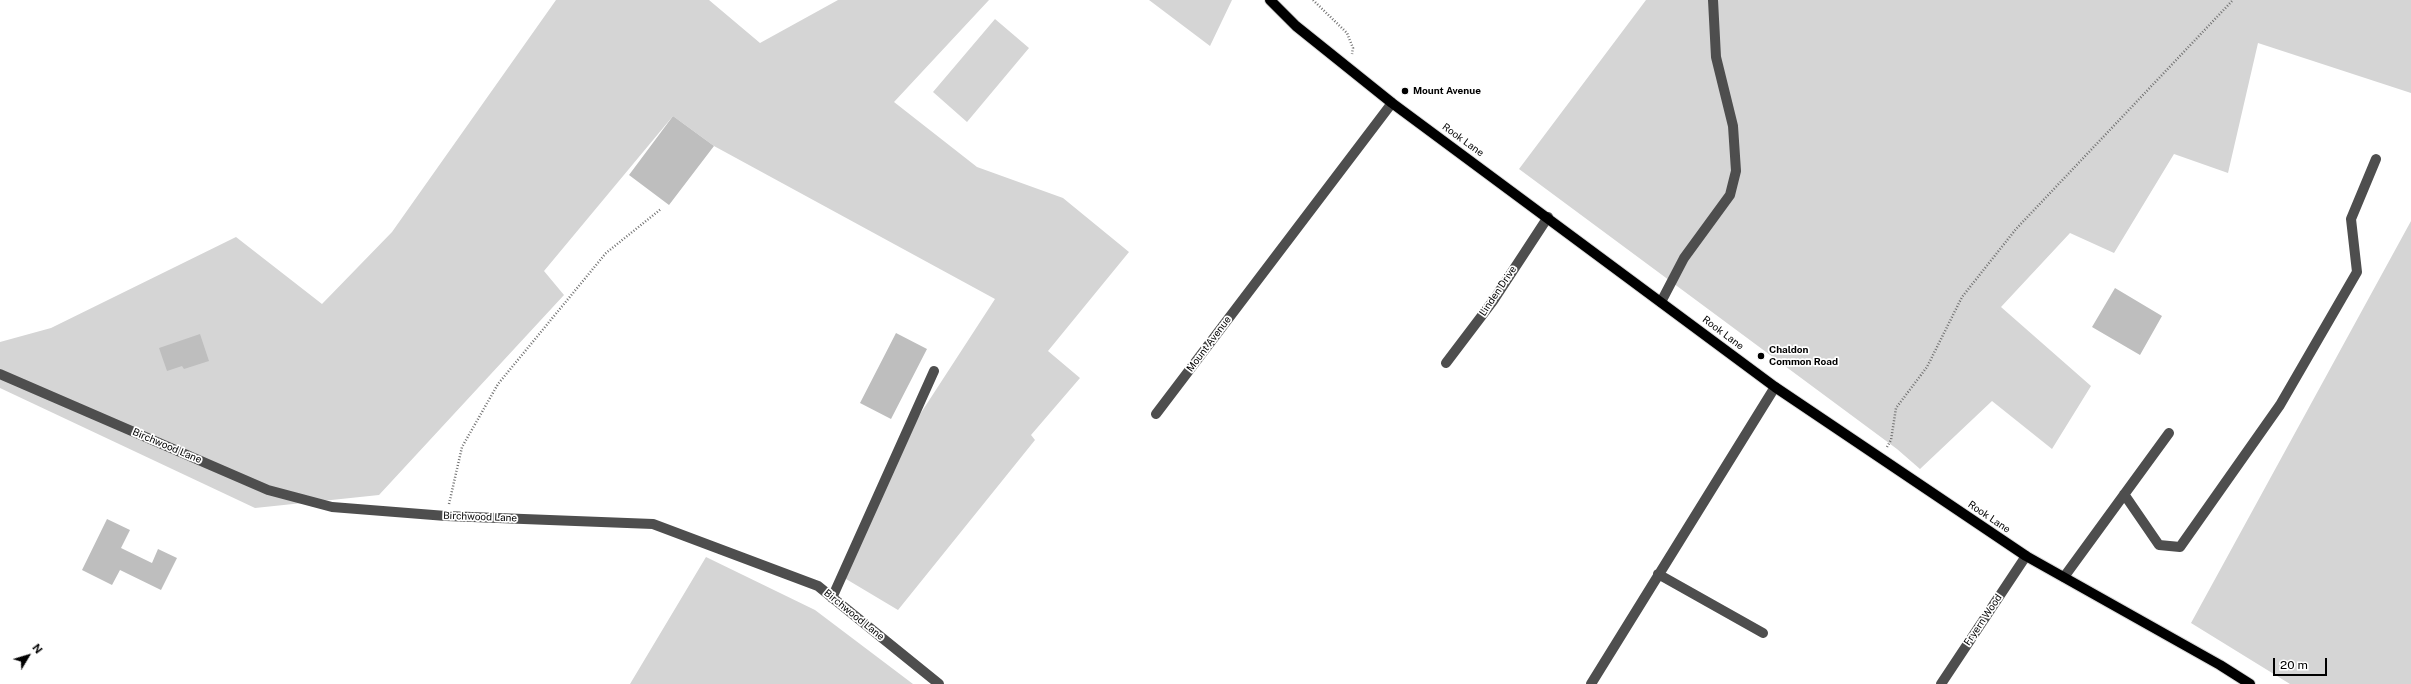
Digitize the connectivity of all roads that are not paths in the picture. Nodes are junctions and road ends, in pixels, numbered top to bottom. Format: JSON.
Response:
{"nodes":[{"id":1,"x":1270,"y":0,"type":"edge"},
{"id":2,"x":1713,"y":0,"type":"edge"},
{"id":3,"x":1392,"y":103,"type":"junction"},
{"id":4,"x":2376,"y":159,"type":"dead end"},
{"id":5,"x":1548,"y":217,"type":"junction"},
{"id":6,"x":1661,"y":302,"type":"junction"},
{"id":7,"x":1446,"y":363,"type":"dead end"},
{"id":8,"x":934,"y":371,"type":"dead end"},
{"id":9,"x":0,"y":374,"type":"edge"},
{"id":10,"x":1775,"y":387,"type":"junction"},
{"id":11,"x":1156,"y":414,"type":"dead end"},
{"id":12,"x":2169,"y":433,"type":"dead end"},
{"id":13,"x":2124,"y":494,"type":"junction"},
{"id":14,"x":2026,"y":556,"type":"junction"},
{"id":15,"x":1658,"y":574,"type":"junction"},
{"id":16,"x":2064,"y":577,"type":"junction"},
{"id":17,"x":832,"y":598,"type":"junction"},
{"id":18,"x":1763,"y":633,"type":"dead end"},
{"id":19,"x":939,"y":684,"type":"edge"},
{"id":20,"x":1591,"y":684,"type":"edge"},
{"id":21,"x":1941,"y":684,"type":"edge"},
{"id":22,"x":2250,"y":684,"type":"edge"}],
"edges":[{"from":1,"to":3,"type":"main road","name":"Rook Lane"},
{"from":2,"to":6,"type":"street"},
{"from":3,"to":5,"type":"main road","name":"Rook Lane"},
{"from":3,"to":11,"type":"street","name":"Mount Avenue"},
{"from":4,"to":13,"type":"street"},
{"from":5,"to":6,"type":"main road","name":"Rook Lane"},
{"from":5,"to":7,"type":"street","name":"Linden Drive"},
{"from":6,"to":10,"type":"main road","name":"Rook Lane"},
{"from":8,"to":17,"type":"street"},
{"from":9,"to":17,"type":"street","name":"Birchwood Lane"},
{"from":10,"to":14,"type":"main road","name":"Rook Lane"},
{"from":10,"to":15,"type":"street"},
{"from":12,"to":13,"type":"street"},
{"from":13,"to":16,"type":"street"},
{"from":14,"to":16,"type":"main road","name":"Rook Lane"},
{"from":14,"to":21,"type":"street","name":"Fryern Wood"},
{"from":15,"to":18,"type":"street"},
{"from":15,"to":20,"type":"street"},
{"from":16,"to":22,"type":"main road","name":"Rook Lane"},
{"from":17,"to":19,"type":"street","name":"Birchwood Lane"}]}
